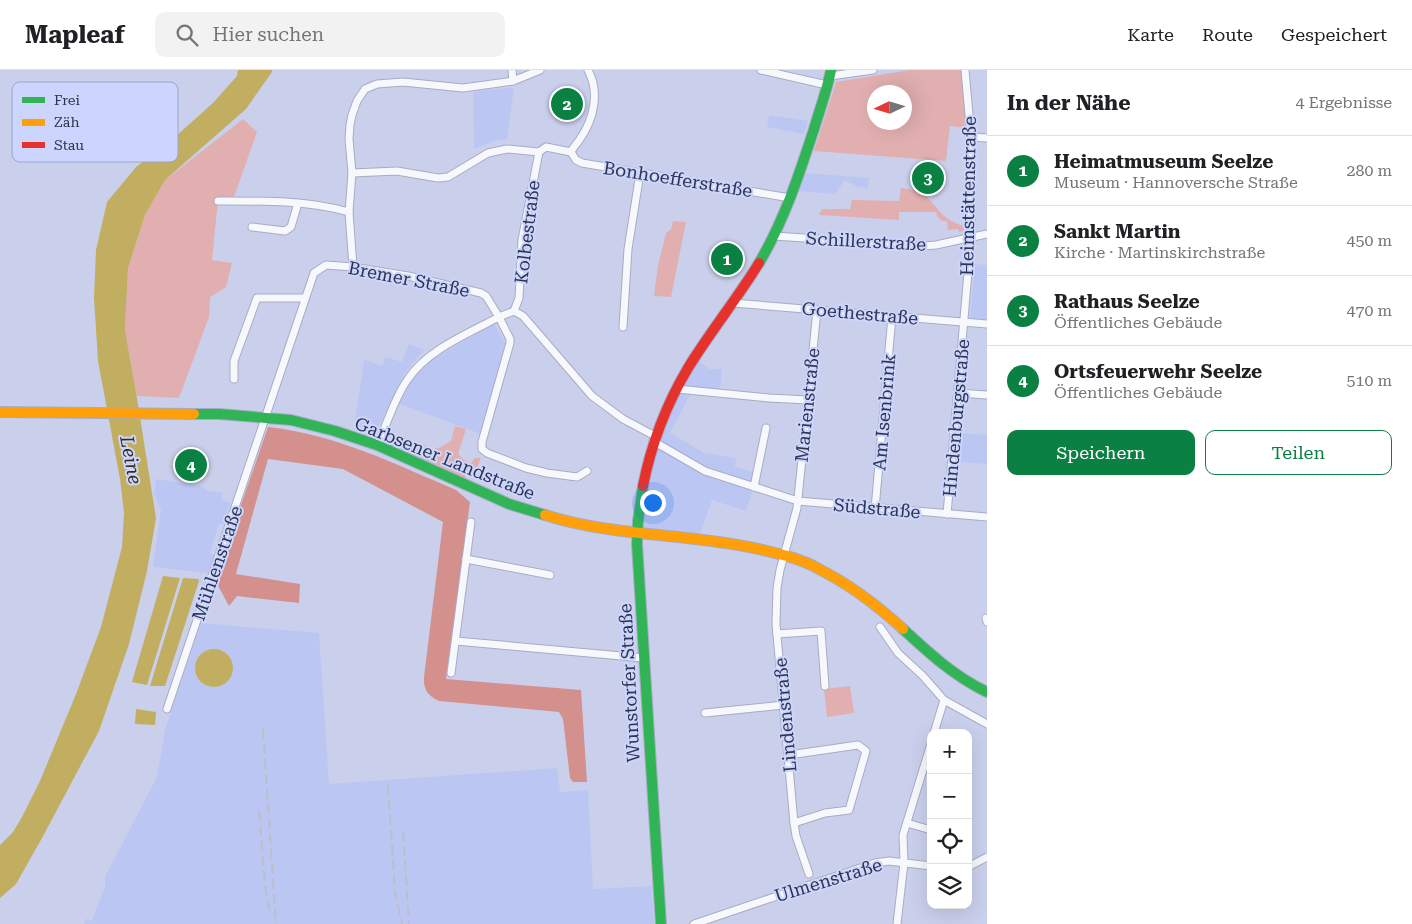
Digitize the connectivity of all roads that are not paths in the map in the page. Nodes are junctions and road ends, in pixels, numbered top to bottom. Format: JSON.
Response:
{"nodes":[{"id":1,"x":512,"y":70,"type":"edge"},
{"id":2,"x":540,"y":70,"type":"edge"},
{"id":3,"x":588,"y":70,"type":"edge"},
{"id":4,"x":766,"y":70,"type":"edge"},
{"id":5,"x":873,"y":70,"type":"edge"},
{"id":6,"x":965,"y":70,"type":"edge"},
{"id":7,"x":829,"y":77,"type":"edge"},
{"id":8,"x":513,"y":81,"type":"junction"},
{"id":9,"x":971,"y":138,"type":"junction"},
{"id":10,"x":987,"y":138,"type":"edge"},
{"id":11,"x":539,"y":152,"type":"junction"},
{"id":12,"x":571,"y":152,"type":"junction"},
{"id":13,"x":352,"y":172,"type":"junction"},
{"id":14,"x":640,"y":173,"type":"junction"},
{"id":15,"x":790,"y":198,"type":"junction"},
{"id":16,"x":218,"y":202,"type":"dead end"},
{"id":17,"x":298,"y":203,"type":"junction"},
{"id":18,"x":349,"y":212,"type":"junction"},
{"id":19,"x":252,"y":227,"type":"dead end"},
{"id":20,"x":987,"y":234,"type":"edge"},
{"id":21,"x":774,"y":236,"type":"junction"},
{"id":22,"x":971,"y":238,"type":"junction"},
{"id":23,"x":353,"y":267,"type":"junction"},
{"id":24,"x":304,"y":298,"type":"junction"},
{"id":25,"x":733,"y":303,"type":"junction"},
{"id":26,"x":817,"y":310,"type":"junction"},
{"id":27,"x":514,"y":311,"type":"junction"},
{"id":28,"x":892,"y":316,"type":"junction"},
{"id":29,"x":499,"y":317,"type":"junction"},
{"id":30,"x":964,"y":322,"type":"junction"},
{"id":31,"x":987,"y":324,"type":"edge"},
{"id":32,"x":623,"y":327,"type":"dead end"},
{"id":33,"x":234,"y":379,"type":"dead end"},
{"id":34,"x":677,"y":389,"type":"junction"},
{"id":35,"x":958,"y":393,"type":"junction"},
{"id":36,"x":987,"y":395,"type":"edge"},
{"id":37,"x":808,"y":400,"type":"junction"},
{"id":38,"x":0,"y":412,"type":"edge"},
{"id":39,"x":266,"y":417,"type":"junction"},
{"id":40,"x":766,"y":428,"type":"dead end"},
{"id":41,"x":654,"y":438,"type":"junction"},
{"id":42,"x":377,"y":445,"type":"junction"},
{"id":43,"x":587,"y":471,"type":"dead end"},
{"id":44,"x":754,"y":487,"type":"junction"},
{"id":45,"x":798,"y":501,"type":"junction"},
{"id":46,"x":875,"y":508,"type":"junction"},
{"id":47,"x":948,"y":514,"type":"junction"},
{"id":48,"x":987,"y":517,"type":"edge"},
{"id":49,"x":471,"y":522,"type":"dead end"},
{"id":50,"x":637,"y":532,"type":"junction"},
{"id":51,"x":784,"y":555,"type":"junction"},
{"id":52,"x":466,"y":559,"type":"junction"},
{"id":53,"x":550,"y":574,"type":"dead end"},
{"id":54,"x":880,"y":627,"type":"dead end"},
{"id":55,"x":778,"y":634,"type":"junction"},
{"id":56,"x":456,"y":641,"type":"junction"},
{"id":57,"x":644,"y":658,"type":"junction"},
{"id":58,"x":451,"y":673,"type":"dead end"},
{"id":59,"x":825,"y":686,"type":"dead end"},
{"id":60,"x":987,"y":692,"type":"edge"},
{"id":61,"x":944,"y":700,"type":"junction"},
{"id":62,"x":783,"y":706,"type":"junction"},
{"id":63,"x":167,"y":709,"type":"dead end"},
{"id":64,"x":704,"y":713,"type":"dead end"},
{"id":65,"x":987,"y":724,"type":"edge"},
{"id":66,"x":935,"y":729,"type":"edge"},
{"id":67,"x":789,"y":755,"type":"junction"},
{"id":68,"x":927,"y":757,"type":"edge"},
{"id":69,"x":794,"y":822,"type":"junction"},
{"id":70,"x":907,"y":823,"type":"junction"},
{"id":71,"x":927,"y":829,"type":"edge"},
{"id":72,"x":987,"y":856,"type":"edge"},
{"id":73,"x":904,"y":863,"type":"junction"},
{"id":74,"x":972,"y":865,"type":"edge"},
{"id":75,"x":927,"y":866,"type":"edge"},
{"id":76,"x":809,"y":874,"type":"dead end"},
{"id":77,"x":661,"y":924,"type":"edge"},
{"id":78,"x":694,"y":924,"type":"edge"},
{"id":79,"x":897,"y":924,"type":"edge"}],
"edges":[{"from":1,"to":8,"type":"street"},
{"from":2,"to":8,"type":"street"},
{"from":3,"to":12,"type":"street"},
{"from":4,"to":7,"type":"street"},
{"from":5,"to":7,"type":"street"},
{"from":6,"to":9,"type":"street","name":"Heimstättenstraße"},
{"from":7,"to":15,"type":"main road","name":"Wunstorfer Straße"},
{"from":8,"to":13,"type":"street"},
{"from":9,"to":10,"type":"street"},
{"from":9,"to":22,"type":"street","name":"Heimstättenstraße"},
{"from":11,"to":12,"type":"street","name":"Bonhoefferstraße"},
{"from":11,"to":13,"type":"street"},
{"from":11,"to":27,"type":"street","name":"Kolbestraße"},
{"from":12,"to":14,"type":"street","name":"Bonhoefferstraße"},
{"from":13,"to":18,"type":"street"},
{"from":14,"to":15,"type":"street","name":"Bonhoefferstraße"},
{"from":14,"to":32,"type":"street"},
{"from":15,"to":21,"type":"main road","name":"Wunstorfer Straße"},
{"from":16,"to":17,"type":"street"},
{"from":17,"to":18,"type":"street"},
{"from":17,"to":19,"type":"street"},
{"from":18,"to":23,"type":"street"},
{"from":20,"to":22,"type":"street","name":"Schillerstraße"},
{"from":21,"to":22,"type":"street","name":"Schillerstraße"},
{"from":21,"to":25,"type":"main road","name":"Wunstorfer Straße"},
{"from":22,"to":30,"type":"street","name":"Heimstättenstraße"},
{"from":23,"to":24,"type":"street","name":"Bremer Straße"},
{"from":23,"to":29,"type":"street","name":"Bremer Straße"},
{"from":24,"to":33,"type":"street"},
{"from":24,"to":39,"type":"street","name":"Bremer Straße"},
{"from":25,"to":26,"type":"street","name":"Goethestraße"},
{"from":25,"to":34,"type":"main road","name":"Wunstorfer Straße"},
{"from":26,"to":28,"type":"street","name":"Goethestraße"},
{"from":26,"to":37,"type":"street","name":"Marienstraße"},
{"from":27,"to":29,"type":"street"},
{"from":27,"to":41,"type":"street"},
{"from":28,"to":30,"type":"street","name":"Goethestraße"},
{"from":28,"to":46,"type":"street","name":"Am Isenbrink"},
{"from":29,"to":42,"type":"street"},
{"from":29,"to":43,"type":"street","name":"Bremer Straße"},
{"from":30,"to":31,"type":"street","name":"Goethestraße"},
{"from":30,"to":35,"type":"street","name":"Hindenburgstraße"},
{"from":34,"to":37,"type":"street"},
{"from":34,"to":41,"type":"main road","name":"Wunstorfer Straße"},
{"from":35,"to":36,"type":"street"},
{"from":35,"to":47,"type":"street","name":"Hindenburgstraße"},
{"from":37,"to":45,"type":"street","name":"Marienstraße"},
{"from":38,"to":39,"type":"main road","name":"Garbsener Landstraße"},
{"from":39,"to":42,"type":"main road","name":"Garbsener Landstraße"},
{"from":39,"to":63,"type":"street","name":"Mühlenstraße"},
{"from":40,"to":44,"type":"street"},
{"from":41,"to":44,"type":"street","name":"Südstraße"},
{"from":41,"to":50,"type":"main road","name":"Wunstorfer Straße"},
{"from":42,"to":50,"type":"main road","name":"Garbsener Landstraße"},
{"from":44,"to":45,"type":"street","name":"Südstraße"},
{"from":45,"to":46,"type":"street","name":"Südstraße"},
{"from":45,"to":51,"type":"street","name":"Marienstraße"},
{"from":46,"to":47,"type":"street","name":"Südstraße"},
{"from":47,"to":48,"type":"street","name":"Südstraße"},
{"from":49,"to":52,"type":"street"},
{"from":50,"to":51,"type":"main road","name":"Garbsener Landstraße"},
{"from":50,"to":57,"type":"main road","name":"Wunstorfer Straße"},
{"from":51,"to":55,"type":"street","name":"Lindenstraße"},
{"from":51,"to":60,"type":"main road","name":"Garbsener Landstraße"},
{"from":52,"to":53,"type":"street"},
{"from":52,"to":56,"type":"street"},
{"from":54,"to":61,"type":"street"},
{"from":55,"to":59,"type":"street"},
{"from":55,"to":62,"type":"street","name":"Lindenstraße"},
{"from":56,"to":57,"type":"street"},
{"from":56,"to":58,"type":"street"},
{"from":57,"to":77,"type":"main road","name":"Wunstorfer Straße"},
{"from":61,"to":65,"type":"street"},
{"from":61,"to":66,"type":"street"},
{"from":62,"to":64,"type":"street"},
{"from":62,"to":67,"type":"street","name":"Lindenstraße"},
{"from":67,"to":69,"type":"street","name":"Lindenstraße"},
{"from":67,"to":69,"type":"street"},
{"from":68,"to":70,"type":"street","name":"Ulmenstraße"},
{"from":69,"to":76,"type":"street","name":"Lindenstraße"},
{"from":70,"to":71,"type":"street"},
{"from":70,"to":73,"type":"street","name":"Ulmenstraße"},
{"from":72,"to":74,"type":"street"},
{"from":73,"to":75,"type":"street"},
{"from":73,"to":78,"type":"street","name":"Ulmenstraße"},
{"from":73,"to":79,"type":"street"}]}
